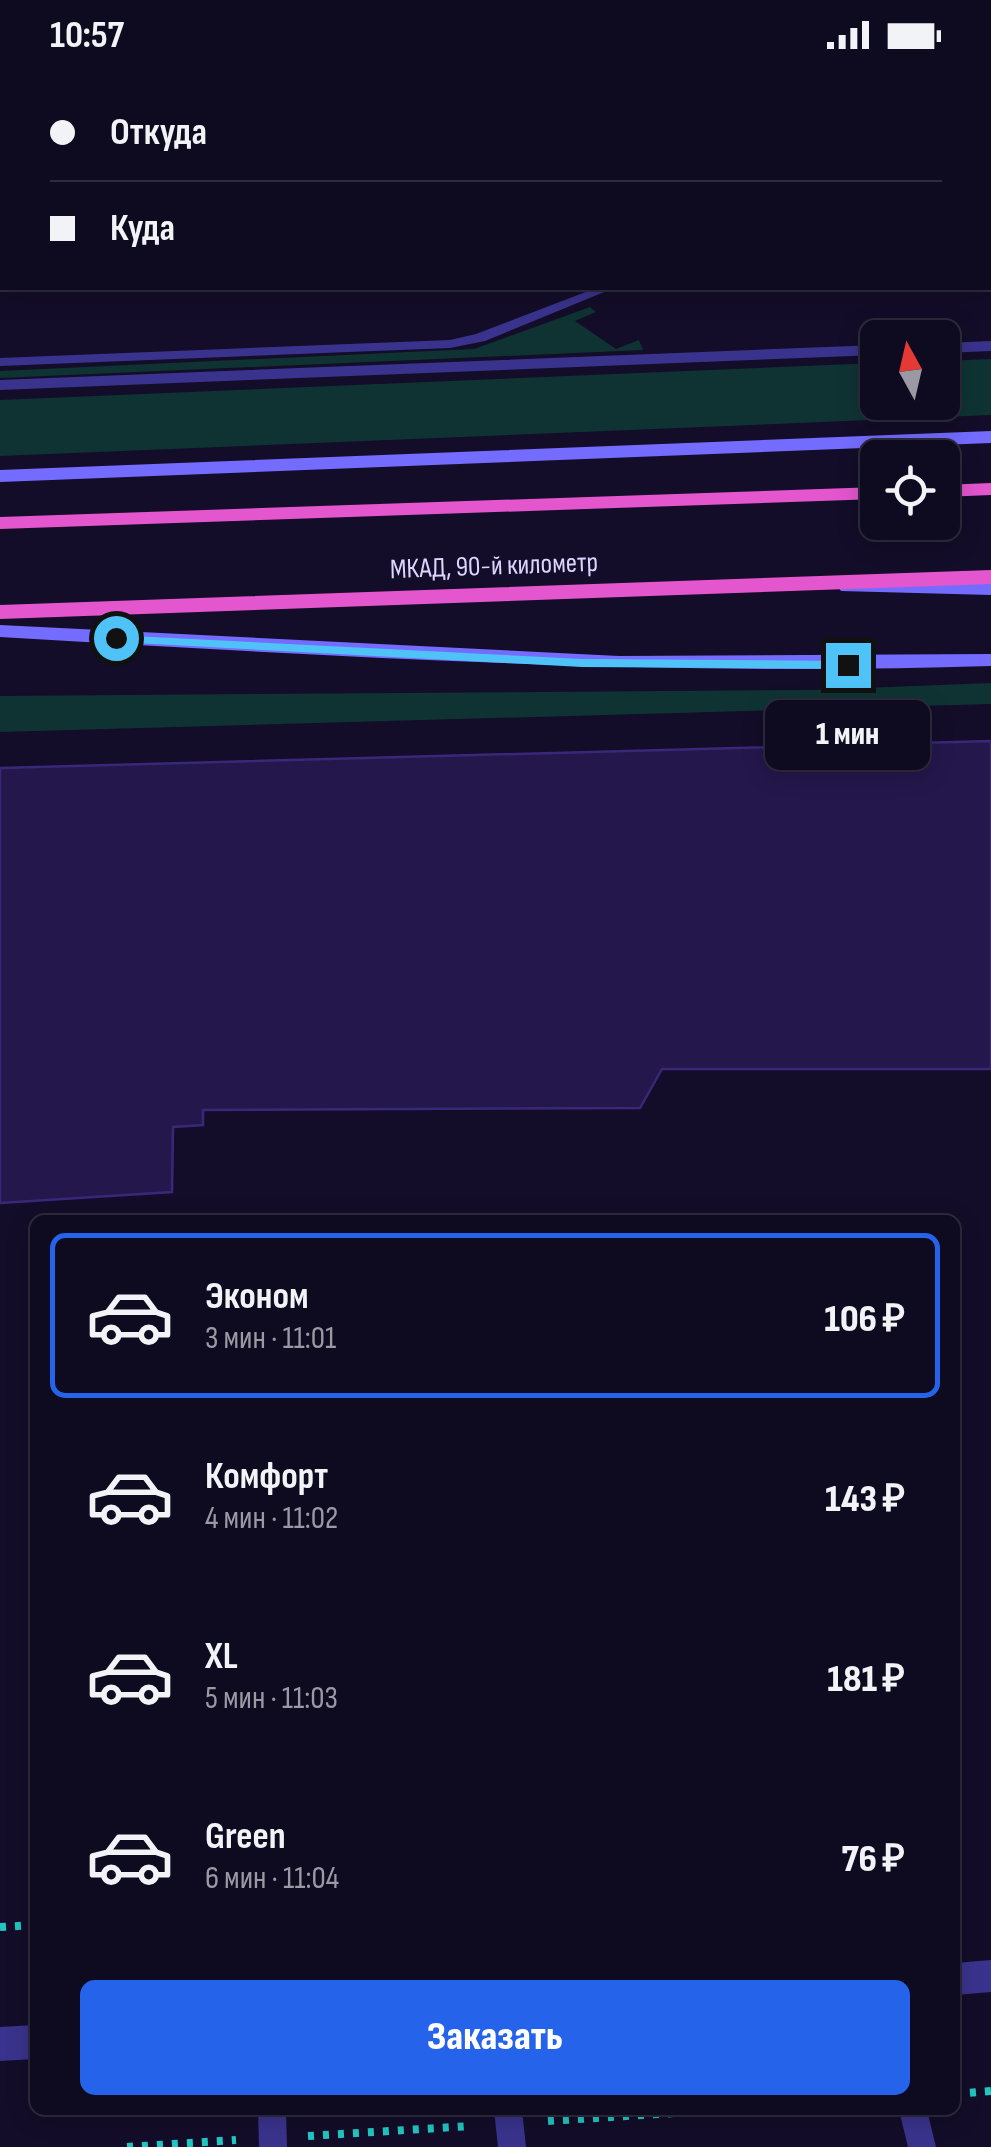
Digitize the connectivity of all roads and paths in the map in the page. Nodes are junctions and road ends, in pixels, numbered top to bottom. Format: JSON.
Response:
{"nodes":[{"id":1,"x":602,"y":290,"type":"edge"},
{"id":2,"x":991,"y":346,"type":"edge"},
{"id":3,"x":960,"y":347,"type":"edge"},
{"id":4,"x":860,"y":351,"type":"edge"},
{"id":5,"x":0,"y":362,"type":"edge"},
{"id":6,"x":0,"y":386,"type":"edge"},
{"id":7,"x":991,"y":437,"type":"edge"},
{"id":8,"x":0,"y":476,"type":"edge"},
{"id":9,"x":991,"y":489,"type":"edge"},
{"id":10,"x":960,"y":490,"type":"edge"},
{"id":11,"x":860,"y":494,"type":"edge"},
{"id":12,"x":0,"y":523,"type":"edge"},
{"id":13,"x":991,"y":577,"type":"edge"},
{"id":14,"x":743,"y":586,"type":"junction"},
{"id":15,"x":991,"y":589,"type":"edge"},
{"id":16,"x":0,"y":612,"type":"edge"},
{"id":17,"x":0,"y":631,"type":"edge"},
{"id":18,"x":991,"y":660,"type":"edge"},
{"id":19,"x":30,"y":1926,"type":"edge"},
{"id":20,"x":0,"y":1928,"type":"edge"},
{"id":21,"x":991,"y":1976,"type":"edge"},
{"id":22,"x":960,"y":1979,"type":"edge"},
{"id":23,"x":30,"y":2042,"type":"edge"},
{"id":24,"x":0,"y":2044,"type":"edge"},
{"id":25,"x":991,"y":2091,"type":"edge"},
{"id":26,"x":960,"y":2094,"type":"edge"},
{"id":27,"x":659,"y":2115,"type":"edge"},
{"id":28,"x":914,"y":2115,"type":"edge"},
{"id":29,"x":510,"y":2127,"type":"edge"},
{"id":30,"x":273,"y":2132,"type":"edge"},
{"id":31,"x":128,"y":2147,"type":"edge"},
{"id":32,"x":922,"y":2147,"type":"edge"}],
"edges":[{"from":1,"to":5,"type":"lane"},
{"from":2,"to":3,"type":"street"},
{"from":4,"to":6,"type":"street"},
{"from":7,"to":8,"type":"main road"},
{"from":9,"to":10,"type":"highway"},
{"from":11,"to":12,"type":"highway"},
{"from":13,"to":14,"type":"highway","name":"МКАД, 90-й километр"},
{"from":14,"to":15,"type":"main road"},
{"from":14,"to":16,"type":"highway","name":"МКАД, 90-й километр"},
{"from":17,"to":18,"type":"main road"},
{"from":19,"to":20,"type":"path"},
{"from":21,"to":22,"type":"street"},
{"from":23,"to":24,"type":"street"},
{"from":25,"to":26,"type":"path"},
{"from":27,"to":29,"type":"path"},
{"from":28,"to":32,"type":"lane"},
{"from":29,"to":30,"type":"path"},
{"from":30,"to":31,"type":"path"}]}
